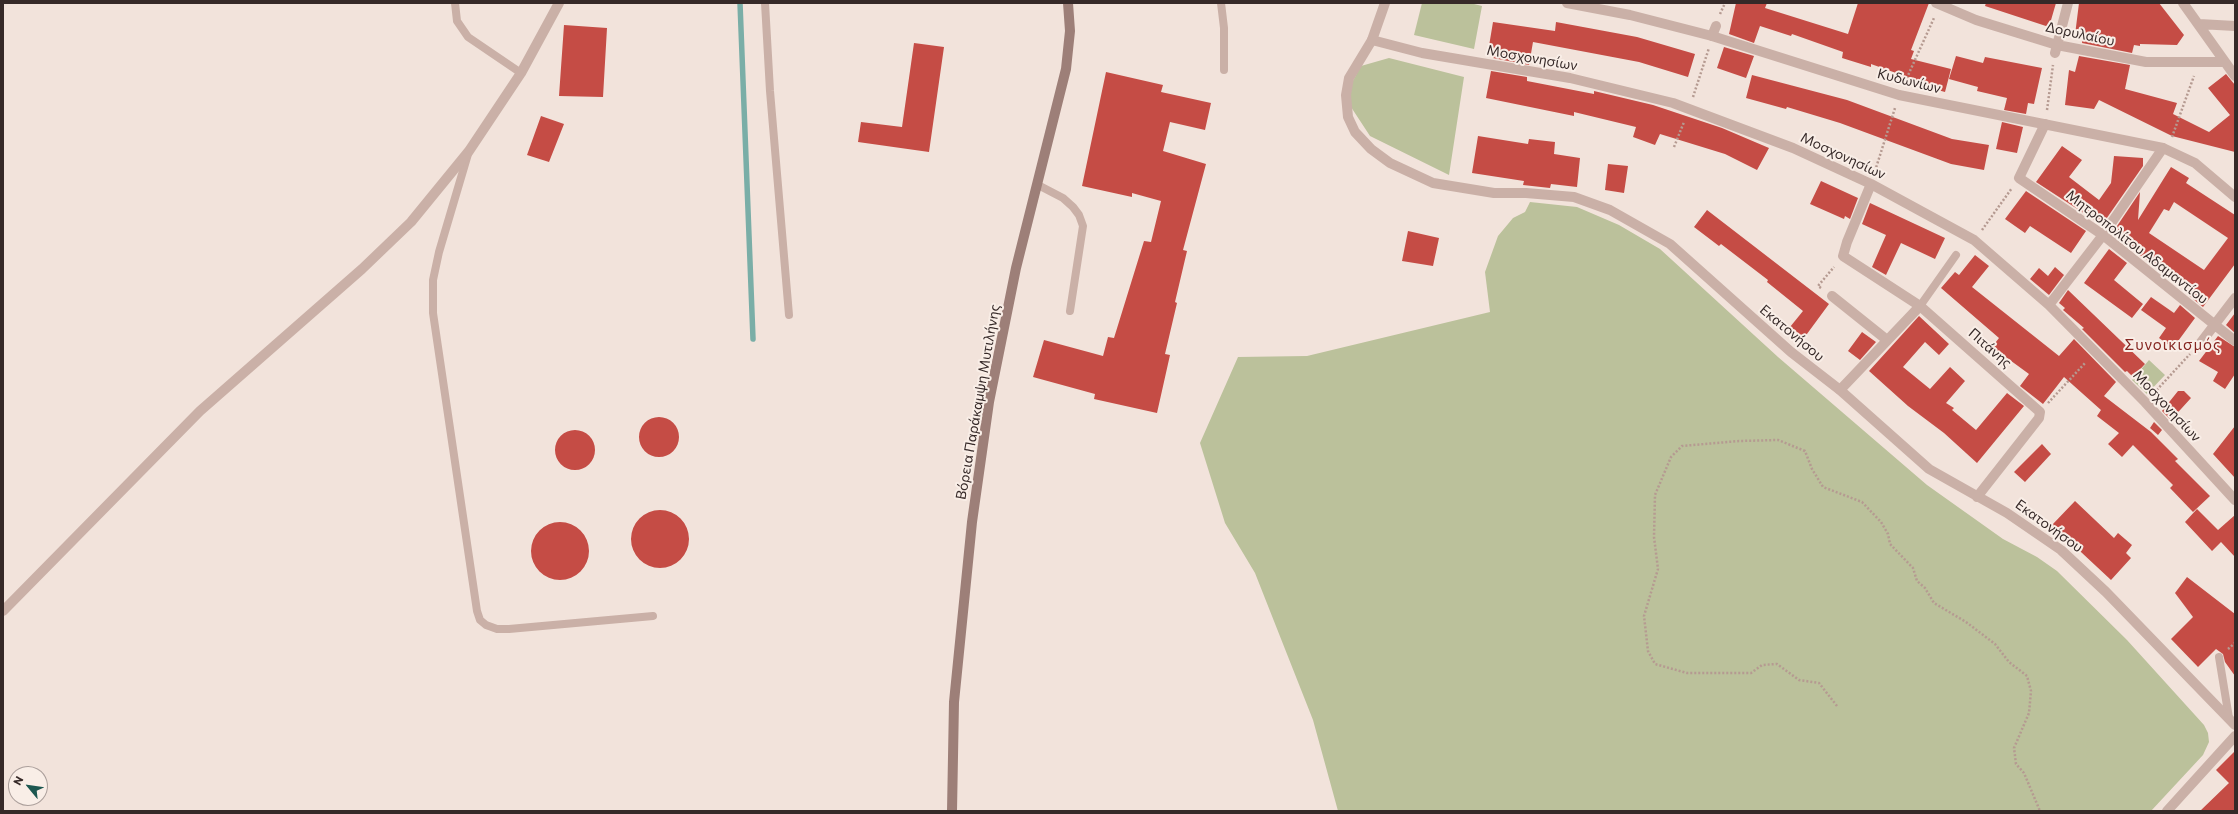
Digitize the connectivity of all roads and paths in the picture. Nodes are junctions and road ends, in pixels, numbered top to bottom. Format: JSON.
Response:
{"nodes":[{"id":1,"x":455,"y":3,"type":"edge"},
{"id":2,"x":559,"y":3,"type":"edge"},
{"id":3,"x":765,"y":3,"type":"edge"},
{"id":4,"x":1068,"y":3,"type":"edge"},
{"id":5,"x":1221,"y":3,"type":"edge"},
{"id":6,"x":1385,"y":3,"type":"edge"},
{"id":7,"x":1567,"y":3,"type":"edge"},
{"id":8,"x":2068,"y":3,"type":"edge"},
{"id":9,"x":2183,"y":3,"type":"edge"},
{"id":10,"x":1939,"y":4,"type":"edge"},
{"id":11,"x":2199,"y":24,"type":"junction"},
{"id":12,"x":1716,"y":26,"type":"dead end"},
{"id":13,"x":2235,"y":26,"type":"edge"},
{"id":14,"x":1712,"y":36,"type":"junction"},
{"id":15,"x":1372,"y":40,"type":"junction"},
{"id":16,"x":2056,"y":49,"type":"junction"},
{"id":17,"x":2224,"y":62,"type":"junction"},
{"id":18,"x":1224,"y":70,"type":"dead end"},
{"id":19,"x":521,"y":73,"type":"junction"},
{"id":20,"x":2194,"y":74,"type":"dead end"},
{"id":21,"x":2235,"y":76,"type":"edge"},
{"id":22,"x":1899,"y":95,"type":"junction"},
{"id":23,"x":1689,"y":108,"type":"junction"},
{"id":24,"x":2045,"y":124,"type":"junction"},
{"id":25,"x":2172,"y":137,"type":"dead end"},
{"id":26,"x":1674,"y":147,"type":"dead end"},
{"id":27,"x":2163,"y":148,"type":"junction"},
{"id":28,"x":469,"y":151,"type":"junction"},
{"id":29,"x":2019,"y":178,"type":"junction"},
{"id":30,"x":1871,"y":184,"type":"junction"},
{"id":31,"x":1038,"y":185,"type":"junction"},
{"id":32,"x":2235,"y":198,"type":"edge"},
{"id":33,"x":2103,"y":236,"type":"junction"},
{"id":34,"x":1974,"y":240,"type":"junction"},
{"id":35,"x":1956,"y":255,"type":"dead end"},
{"id":36,"x":1843,"y":256,"type":"junction"},
{"id":37,"x":1818,"y":286,"type":"dead end"},
{"id":38,"x":1832,"y":296,"type":"dead end"},
{"id":39,"x":2235,"y":298,"type":"edge"},
{"id":40,"x":2049,"y":305,"type":"junction"},
{"id":41,"x":1920,"y":306,"type":"junction"},
{"id":42,"x":1070,"y":311,"type":"dead end"},
{"id":43,"x":789,"y":315,"type":"dead end"},
{"id":44,"x":2215,"y":326,"type":"junction"},
{"id":45,"x":1887,"y":340,"type":"junction"},
{"id":46,"x":2235,"y":341,"type":"edge"},
{"id":47,"x":2199,"y":345,"type":"joint"},
{"id":48,"x":2096,"y":351,"type":"junction"},
{"id":49,"x":1840,"y":390,"type":"junction"},
{"id":50,"x":2145,"y":402,"type":"junction"},
{"id":51,"x":2040,"y":412,"type":"junction"},
{"id":52,"x":1977,"y":497,"type":"junction"},
{"id":53,"x":2235,"y":500,"type":"edge"},
{"id":54,"x":3,"y":611,"type":"edge"},
{"id":55,"x":653,"y":616,"type":"dead end"},
{"id":56,"x":2219,"y":657,"type":"dead end"},
{"id":57,"x":1837,"y":706,"type":"dead end"},
{"id":58,"x":2232,"y":722,"type":"edge"},
{"id":59,"x":2235,"y":736,"type":"edge"},
{"id":60,"x":952,"y":811,"type":"edge"},
{"id":61,"x":2040,"y":811,"type":"edge"},
{"id":62,"x":2167,"y":811,"type":"edge"}],
"edges":[{"from":1,"to":19,"type":"lane"},
{"from":2,"to":19,"type":"street"},
{"from":3,"to":43,"type":"lane"},
{"from":4,"to":31,"type":"main road","name":"Βόρεια Παράκαμψη Μυτιλήνης"},
{"from":5,"to":18,"type":"lane"},
{"from":6,"to":15,"type":"street"},
{"from":7,"to":14,"type":"street","name":"Κυδωνίων"},
{"from":8,"to":16,"type":"street"},
{"from":9,"to":11,"type":"street"},
{"from":10,"to":16,"type":"street","name":"Δορυλαίου"},
{"from":10,"to":22,"type":"path"},
{"from":11,"to":13,"type":"street"},
{"from":11,"to":17,"type":"street"},
{"from":12,"to":14,"type":"street"},
{"from":14,"to":22,"type":"street","name":"Κυδωνίων"},
{"from":14,"to":23,"type":"path"},
{"from":15,"to":23,"type":"street","name":"Μοσχονησίων"},
{"from":15,"to":49,"type":"street","name":"Εκατονήσου"},
{"from":16,"to":17,"type":"street","name":"Δορυλαίου"},
{"from":16,"to":24,"type":"path"},
{"from":17,"to":21,"type":"street"},
{"from":19,"to":28,"type":"street"},
{"from":20,"to":25,"type":"path"},
{"from":22,"to":24,"type":"street","name":"Κυδωνίων"},
{"from":22,"to":30,"type":"path"},
{"from":23,"to":26,"type":"path"},
{"from":23,"to":30,"type":"street","name":"Μοσχονησίων"},
{"from":24,"to":27,"type":"street","name":"Κυδωνίων"},
{"from":24,"to":29,"type":"street"},
{"from":27,"to":32,"type":"street","name":"Κυδωνίων"},
{"from":27,"to":33,"type":"street"},
{"from":28,"to":54,"type":"street"},
{"from":28,"to":55,"type":"lane"},
{"from":29,"to":33,"type":"street","name":"Μητροπολίτου Αδαμαντίου"},
{"from":29,"to":34,"type":"path"},
{"from":30,"to":34,"type":"street","name":"Μοσχονησίων"},
{"from":30,"to":36,"type":"street"},
{"from":31,"to":42,"type":"lane"},
{"from":31,"to":60,"type":"main road","name":"Βόρεια Παράκαμψη Μυτιλήνης"},
{"from":33,"to":40,"type":"street"},
{"from":33,"to":44,"type":"street","name":"Μητροπολίτου Αδαμαντίου"},
{"from":34,"to":40,"type":"street","name":"Μοσχονησίων"},
{"from":35,"to":41,"type":"lane"},
{"from":36,"to":37,"type":"path"},
{"from":36,"to":41,"type":"street","name":"Πιτάνης"},
{"from":38,"to":45,"type":"street"},
{"from":39,"to":44,"type":"street"},
{"from":40,"to":48,"type":"street","name":"Μοσχονησίων"},
{"from":41,"to":45,"type":"street"},
{"from":41,"to":51,"type":"street","name":"Πιτάνης"},
{"from":44,"to":46,"type":"street","name":"Μητροπολίτου Αδαμαντίου"},
{"from":44,"to":47,"type":"street"},
{"from":45,"to":49,"type":"street"},
{"from":47,"to":50,"type":"path"},
{"from":48,"to":50,"type":"street","name":"Μοσχονησίων"},
{"from":48,"to":51,"type":"path"},
{"from":49,"to":52,"type":"street","name":"Εκατονήσου"},
{"from":50,"to":53,"type":"street","name":"Μοσχονησίων"},
{"from":51,"to":52,"type":"street"},
{"from":52,"to":58,"type":"street","name":"Εκατονήσου"},
{"from":56,"to":58,"type":"lane"},
{"from":57,"to":61,"type":"path"},
{"from":59,"to":62,"type":"street"}]}
